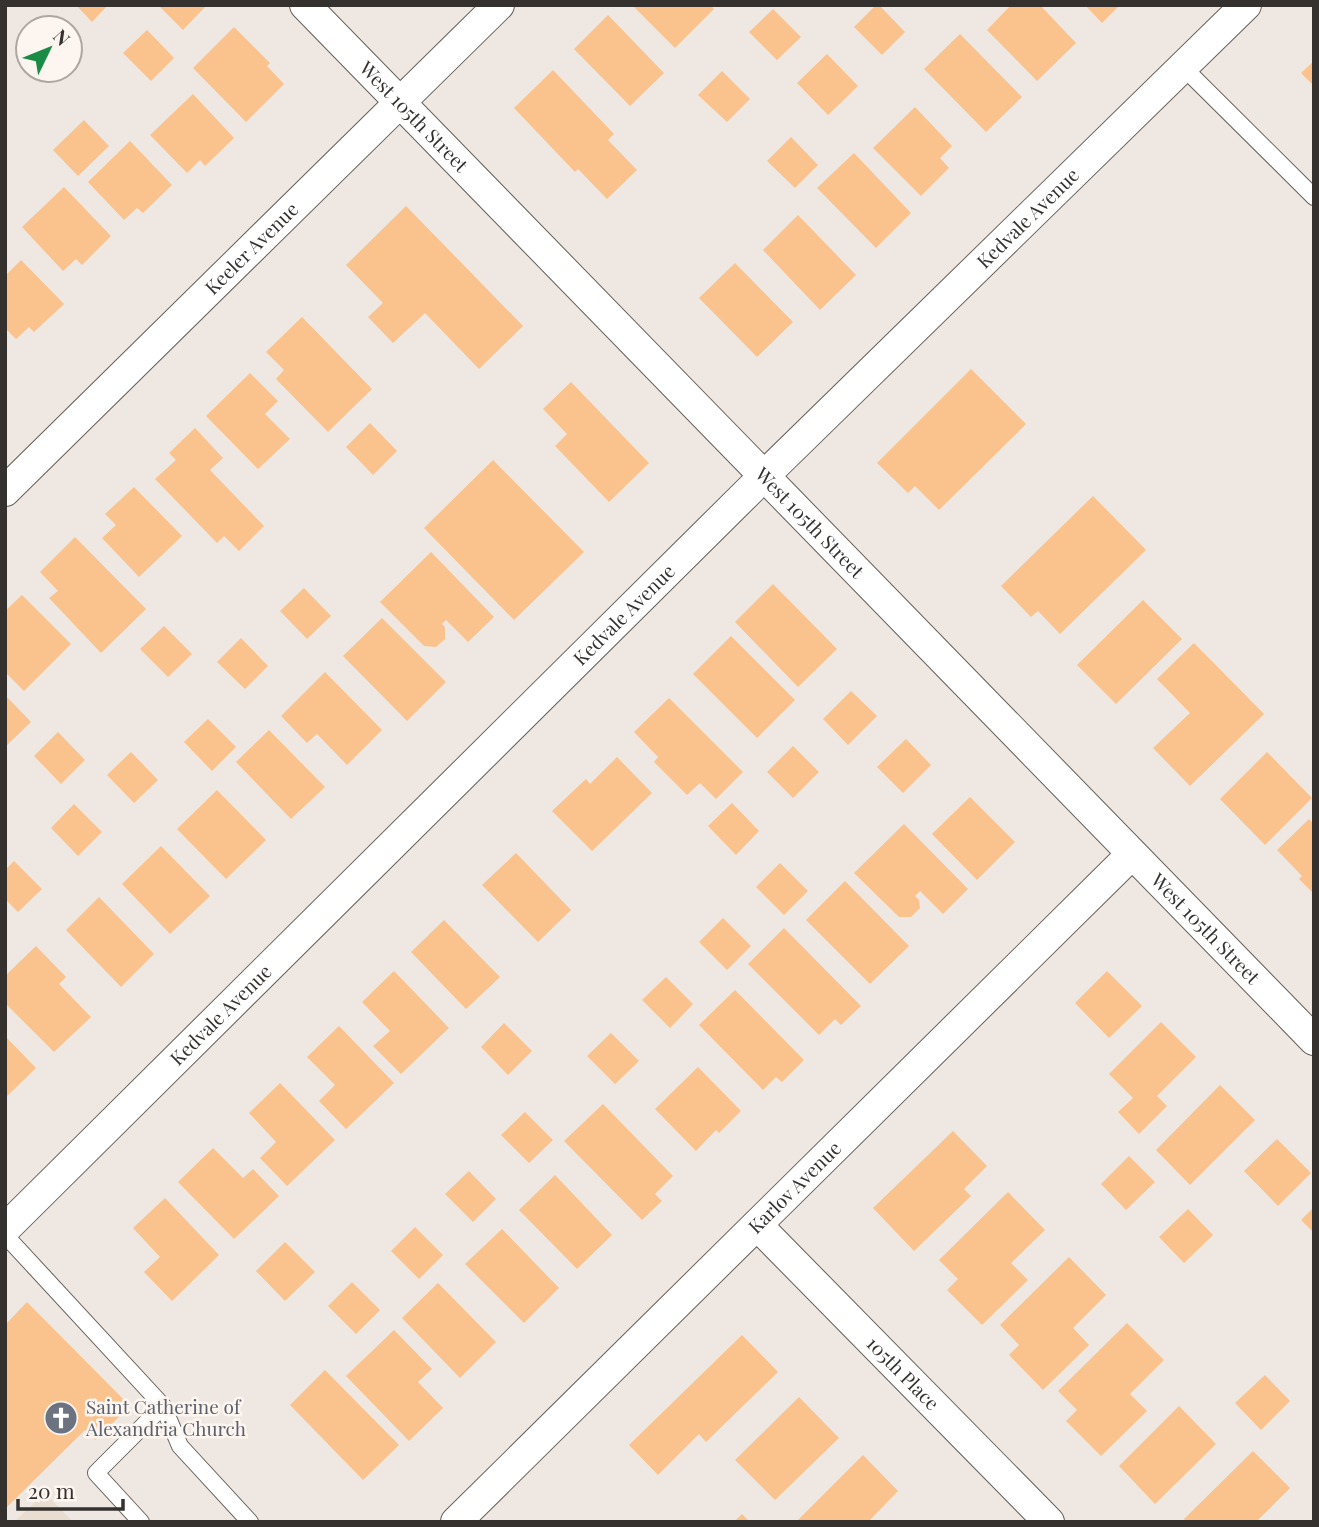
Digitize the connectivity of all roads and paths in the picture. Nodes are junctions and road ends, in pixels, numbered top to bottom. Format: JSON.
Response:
{"nodes":[{"id":1,"x":305,"y":5,"type":"edge"},
{"id":2,"x":499,"y":5,"type":"edge"},
{"id":3,"x":1246,"y":5,"type":"edge"},
{"id":4,"x":1183,"y":67,"type":"junction"},
{"id":5,"x":400,"y":103,"type":"junction"},
{"id":6,"x":1314,"y":197,"type":"edge"},
{"id":7,"x":764,"y":476,"type":"junction"},
{"id":8,"x":5,"y":491,"type":"edge"},
{"id":9,"x":1132,"y":854,"type":"junction"},
{"id":10,"x":1314,"y":1040,"type":"edge"},
{"id":11,"x":757,"y":1225,"type":"junction"},
{"id":12,"x":5,"y":1229,"type":"edge"},
{"id":13,"x":5,"y":1236,"type":"edge"},
{"id":14,"x":163,"y":1406,"type":"junction"},
{"id":15,"x":141,"y":1522,"type":"edge"},
{"id":16,"x":250,"y":1522,"type":"edge"},
{"id":17,"x":456,"y":1522,"type":"edge"},
{"id":18,"x":1049,"y":1522,"type":"edge"}],
"edges":[{"from":1,"to":5,"type":"street","name":"West 105th Street"},
{"from":2,"to":5,"type":"street","name":"Keeler Avenue"},
{"from":3,"to":4,"type":"street","name":"Kedvale Avenue"},
{"from":4,"to":6,"type":"lane"},
{"from":4,"to":7,"type":"street","name":"Kedvale Avenue"},
{"from":5,"to":7,"type":"street","name":"West 105th Street"},
{"from":5,"to":8,"type":"street","name":"Keeler Avenue"},
{"from":7,"to":9,"type":"street","name":"West 105th Street"},
{"from":7,"to":12,"type":"street","name":"Kedvale Avenue"},
{"from":9,"to":10,"type":"street","name":"West 105th Street"},
{"from":9,"to":11,"type":"street","name":"Karlov Avenue"},
{"from":11,"to":17,"type":"street","name":"Karlov Avenue"},
{"from":11,"to":18,"type":"street","name":"105th Place"},
{"from":13,"to":14,"type":"lane"},
{"from":14,"to":15,"type":"lane"},
{"from":14,"to":16,"type":"lane"}]}
